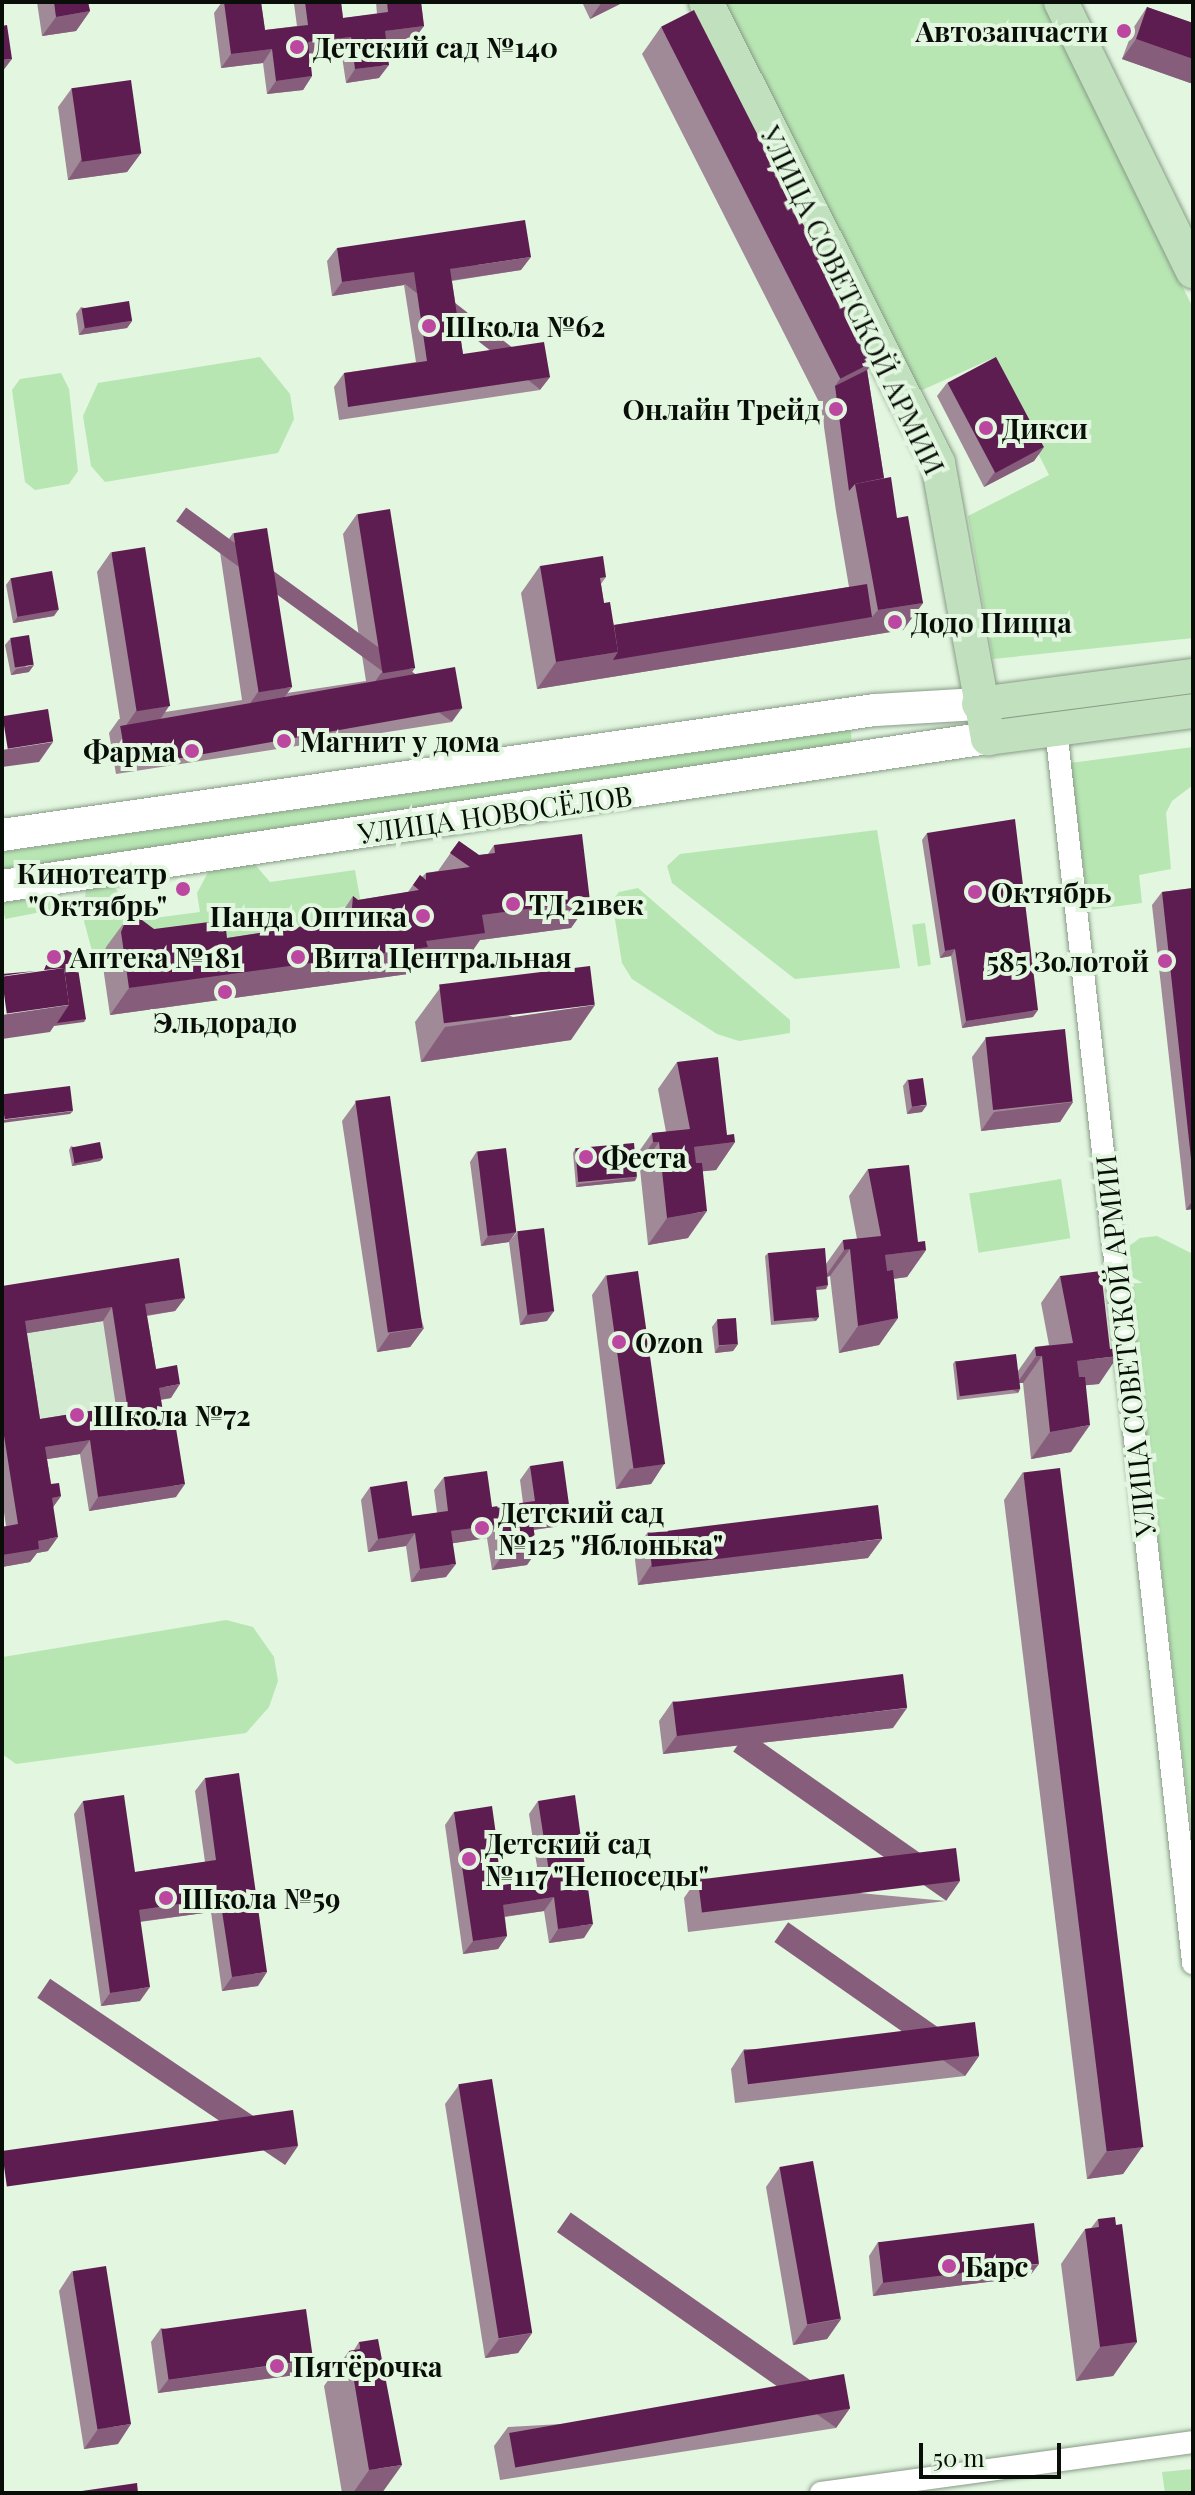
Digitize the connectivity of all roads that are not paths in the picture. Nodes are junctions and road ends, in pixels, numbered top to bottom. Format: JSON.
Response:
{"nodes":[{"id":1,"x":706,"y":2,"type":"edge"},
{"id":2,"x":1061,"y":2,"type":"edge"},
{"id":3,"x":1193,"y":271,"type":"edge"},
{"id":4,"x":1193,"y":676,"type":"edge"},
{"id":5,"x":979,"y":704,"type":"junction"},
{"id":6,"x":1193,"y":711,"type":"edge"},
{"id":7,"x":1056,"y":729,"type":"junction"},
{"id":8,"x":988,"y":738,"type":"junction"},
{"id":9,"x":2,"y":835,"type":"edge"},
{"id":10,"x":2,"y":886,"type":"edge"},
{"id":11,"x":1193,"y":1963,"type":"edge"},
{"id":12,"x":1193,"y":2442,"type":"edge"},
{"id":13,"x":821,"y":2493,"type":"edge"}],
"edges":[{"from":1,"to":5,"type":"main road","name":"УЛИЦА СОВЕТСКОЙ АРМИИ"},
{"from":2,"to":3,"type":"main road"},
{"from":4,"to":5,"type":"main road","name":"УЛИЦА НОВОСЁЛОВ"},
{"from":5,"to":8,"type":"main road"},
{"from":5,"to":9,"type":"main road","name":"УЛИЦА НОВОСЁЛОВ"},
{"from":6,"to":7,"type":"main road","name":"УЛИЦА НОВОСЁЛОВ"},
{"from":7,"to":8,"type":"main road","name":"УЛИЦА НОВОСЁЛОВ"},
{"from":7,"to":11,"type":"street","name":"УЛИЦА СОВЕТСКОЙ АРМИИ"},
{"from":8,"to":10,"type":"main road","name":"УЛИЦА НОВОСЁЛОВ"},
{"from":12,"to":13,"type":"street"}]}
